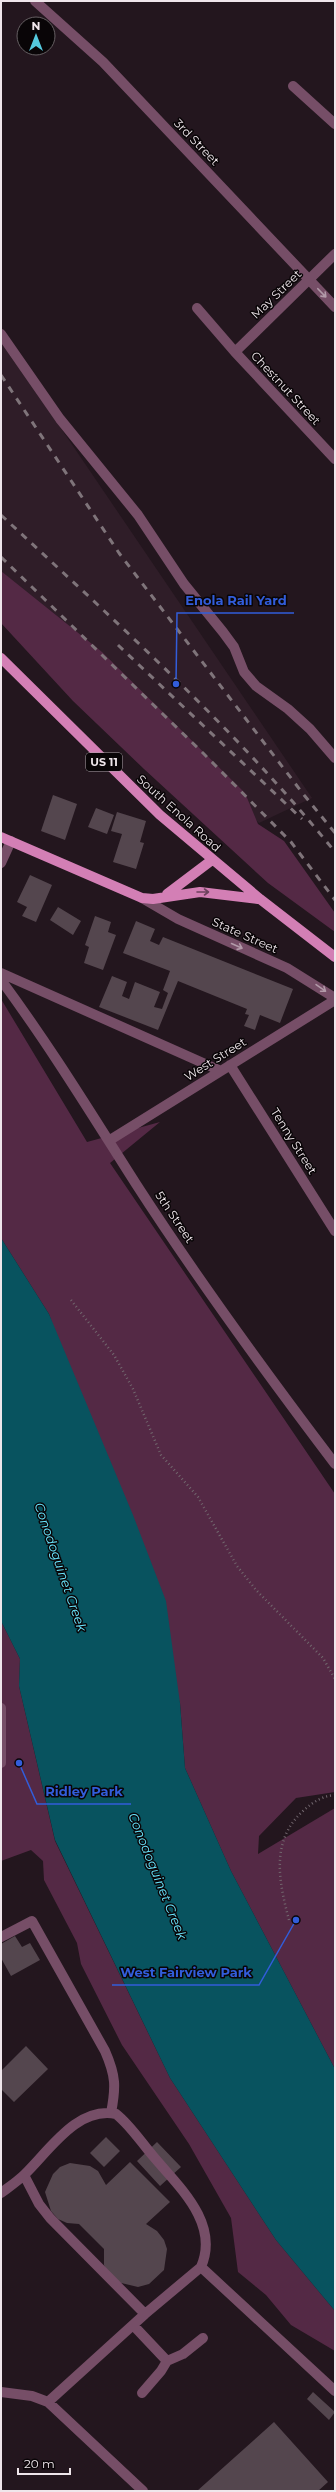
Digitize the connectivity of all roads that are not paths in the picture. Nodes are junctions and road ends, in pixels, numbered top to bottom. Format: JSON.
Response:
{"nodes":[{"id":1,"x":35,"y":1,"type":"edge"},
{"id":2,"x":293,"y":86,"type":"dead end"},
{"id":3,"x":335,"y":124,"type":"edge"},
{"id":4,"x":335,"y":254,"type":"edge"},
{"id":5,"x":310,"y":280,"type":"junction"},
{"id":6,"x":335,"y":307,"type":"edge"},
{"id":7,"x":197,"y":308,"type":"dead end"},
{"id":8,"x":1,"y":334,"type":"edge"},
{"id":9,"x":235,"y":352,"type":"junction"},
{"id":10,"x":335,"y":459,"type":"edge"},
{"id":11,"x":1,"y":658,"type":"edge"},
{"id":12,"x":335,"y":758,"type":"edge"},
{"id":13,"x":1,"y":836,"type":"edge"},
{"id":14,"x":11,"y":841,"type":"junction"},
{"id":15,"x":212,"y":860,"type":"junction"},
{"id":16,"x":1,"y":863,"type":"edge"},
{"id":17,"x":164,"y":896,"type":"junction"},
{"id":18,"x":142,"y":898,"type":"junction"},
{"id":19,"x":260,"y":899,"type":"junction"},
{"id":20,"x":335,"y":957,"type":"edge"},
{"id":21,"x":1,"y":973,"type":"edge"},
{"id":22,"x":1,"y":980,"type":"edge"},
{"id":23,"x":335,"y":999,"type":"edge"},
{"id":24,"x":230,"y":1065,"type":"junction"},
{"id":25,"x":221,"y":1071,"type":"junction"},
{"id":26,"x":110,"y":1140,"type":"junction"},
{"id":27,"x":335,"y":1231,"type":"edge"},
{"id":28,"x":335,"y":1464,"type":"edge"},
{"id":29,"x":1,"y":1708,"type":"edge"},
{"id":30,"x":1,"y":1763,"type":"edge"},
{"id":31,"x":1,"y":1937,"type":"edge"},
{"id":32,"x":111,"y":2113,"type":"junction"},
{"id":33,"x":24,"y":2175,"type":"junction"},
{"id":34,"x":1,"y":2193,"type":"edge"},
{"id":35,"x":201,"y":2267,"type":"junction"},
{"id":36,"x":145,"y":2314,"type":"junction"},
{"id":37,"x":133,"y":2325,"type":"junction"},
{"id":38,"x":203,"y":2338,"type":"dead end"},
{"id":39,"x":167,"y":2361,"type":"junction"},
{"id":40,"x":335,"y":2391,"type":"edge"},
{"id":41,"x":1,"y":2392,"type":"edge"},
{"id":42,"x":142,"y":2393,"type":"dead end"},
{"id":43,"x":48,"y":2402,"type":"junction"},
{"id":44,"x":143,"y":2491,"type":"edge"}],
"edges":[{"from":1,"to":5,"type":"street","name":"3rd Street"},
{"from":2,"to":3,"type":"street"},
{"from":4,"to":5,"type":"street","name":"May Street"},
{"from":5,"to":6,"type":"street","name":"3rd Street","one_way":true},
{"from":5,"to":9,"type":"street","name":"May Street"},
{"from":7,"to":9,"type":"street","name":"Chestnut Street"},
{"from":8,"to":12,"type":"street"},
{"from":9,"to":10,"type":"street","name":"Chestnut Street"},
{"from":11,"to":15,"type":"main road","name":"South Enola Road","number":"US 11"},
{"from":13,"to":14,"type":"main road","name":"State Street"},
{"from":14,"to":16,"type":"street"},
{"from":14,"to":18,"type":"main road","name":"State Street"},
{"from":15,"to":17,"type":"main road"},
{"from":15,"to":19,"type":"main road","name":"South Enola Road","number":"US 11"},
{"from":17,"to":18,"type":"main road","name":"State Street"},
{"from":17,"to":19,"type":"main road","name":"State Street","one_way":true},
{"from":18,"to":23,"type":"street","name":"State Street","one_way":true},
{"from":19,"to":20,"type":"main road","name":"South Enola Road","number":"US 11"},
{"from":21,"to":25,"type":"street"},
{"from":22,"to":26,"type":"street","name":"5th Street"},
{"from":23,"to":24,"type":"street","name":"West Street"},
{"from":24,"to":25,"type":"street","name":"West Street"},
{"from":24,"to":27,"type":"street","name":"Tenny Street"},
{"from":25,"to":26,"type":"street","name":"West Street"},
{"from":26,"to":28,"type":"street","name":"5th Street"},
{"from":29,"to":30,"type":"street"},
{"from":31,"to":32,"type":"street"},
{"from":32,"to":33,"type":"street"},
{"from":32,"to":35,"type":"street"},
{"from":33,"to":34,"type":"street"},
{"from":33,"to":36,"type":"street"},
{"from":35,"to":36,"type":"street"},
{"from":35,"to":40,"type":"street"},
{"from":36,"to":37,"type":"street"},
{"from":37,"to":39,"type":"street"},
{"from":37,"to":43,"type":"street"},
{"from":38,"to":39,"type":"street"},
{"from":39,"to":42,"type":"street"},
{"from":41,"to":43,"type":"street"},
{"from":43,"to":44,"type":"street"}]}
